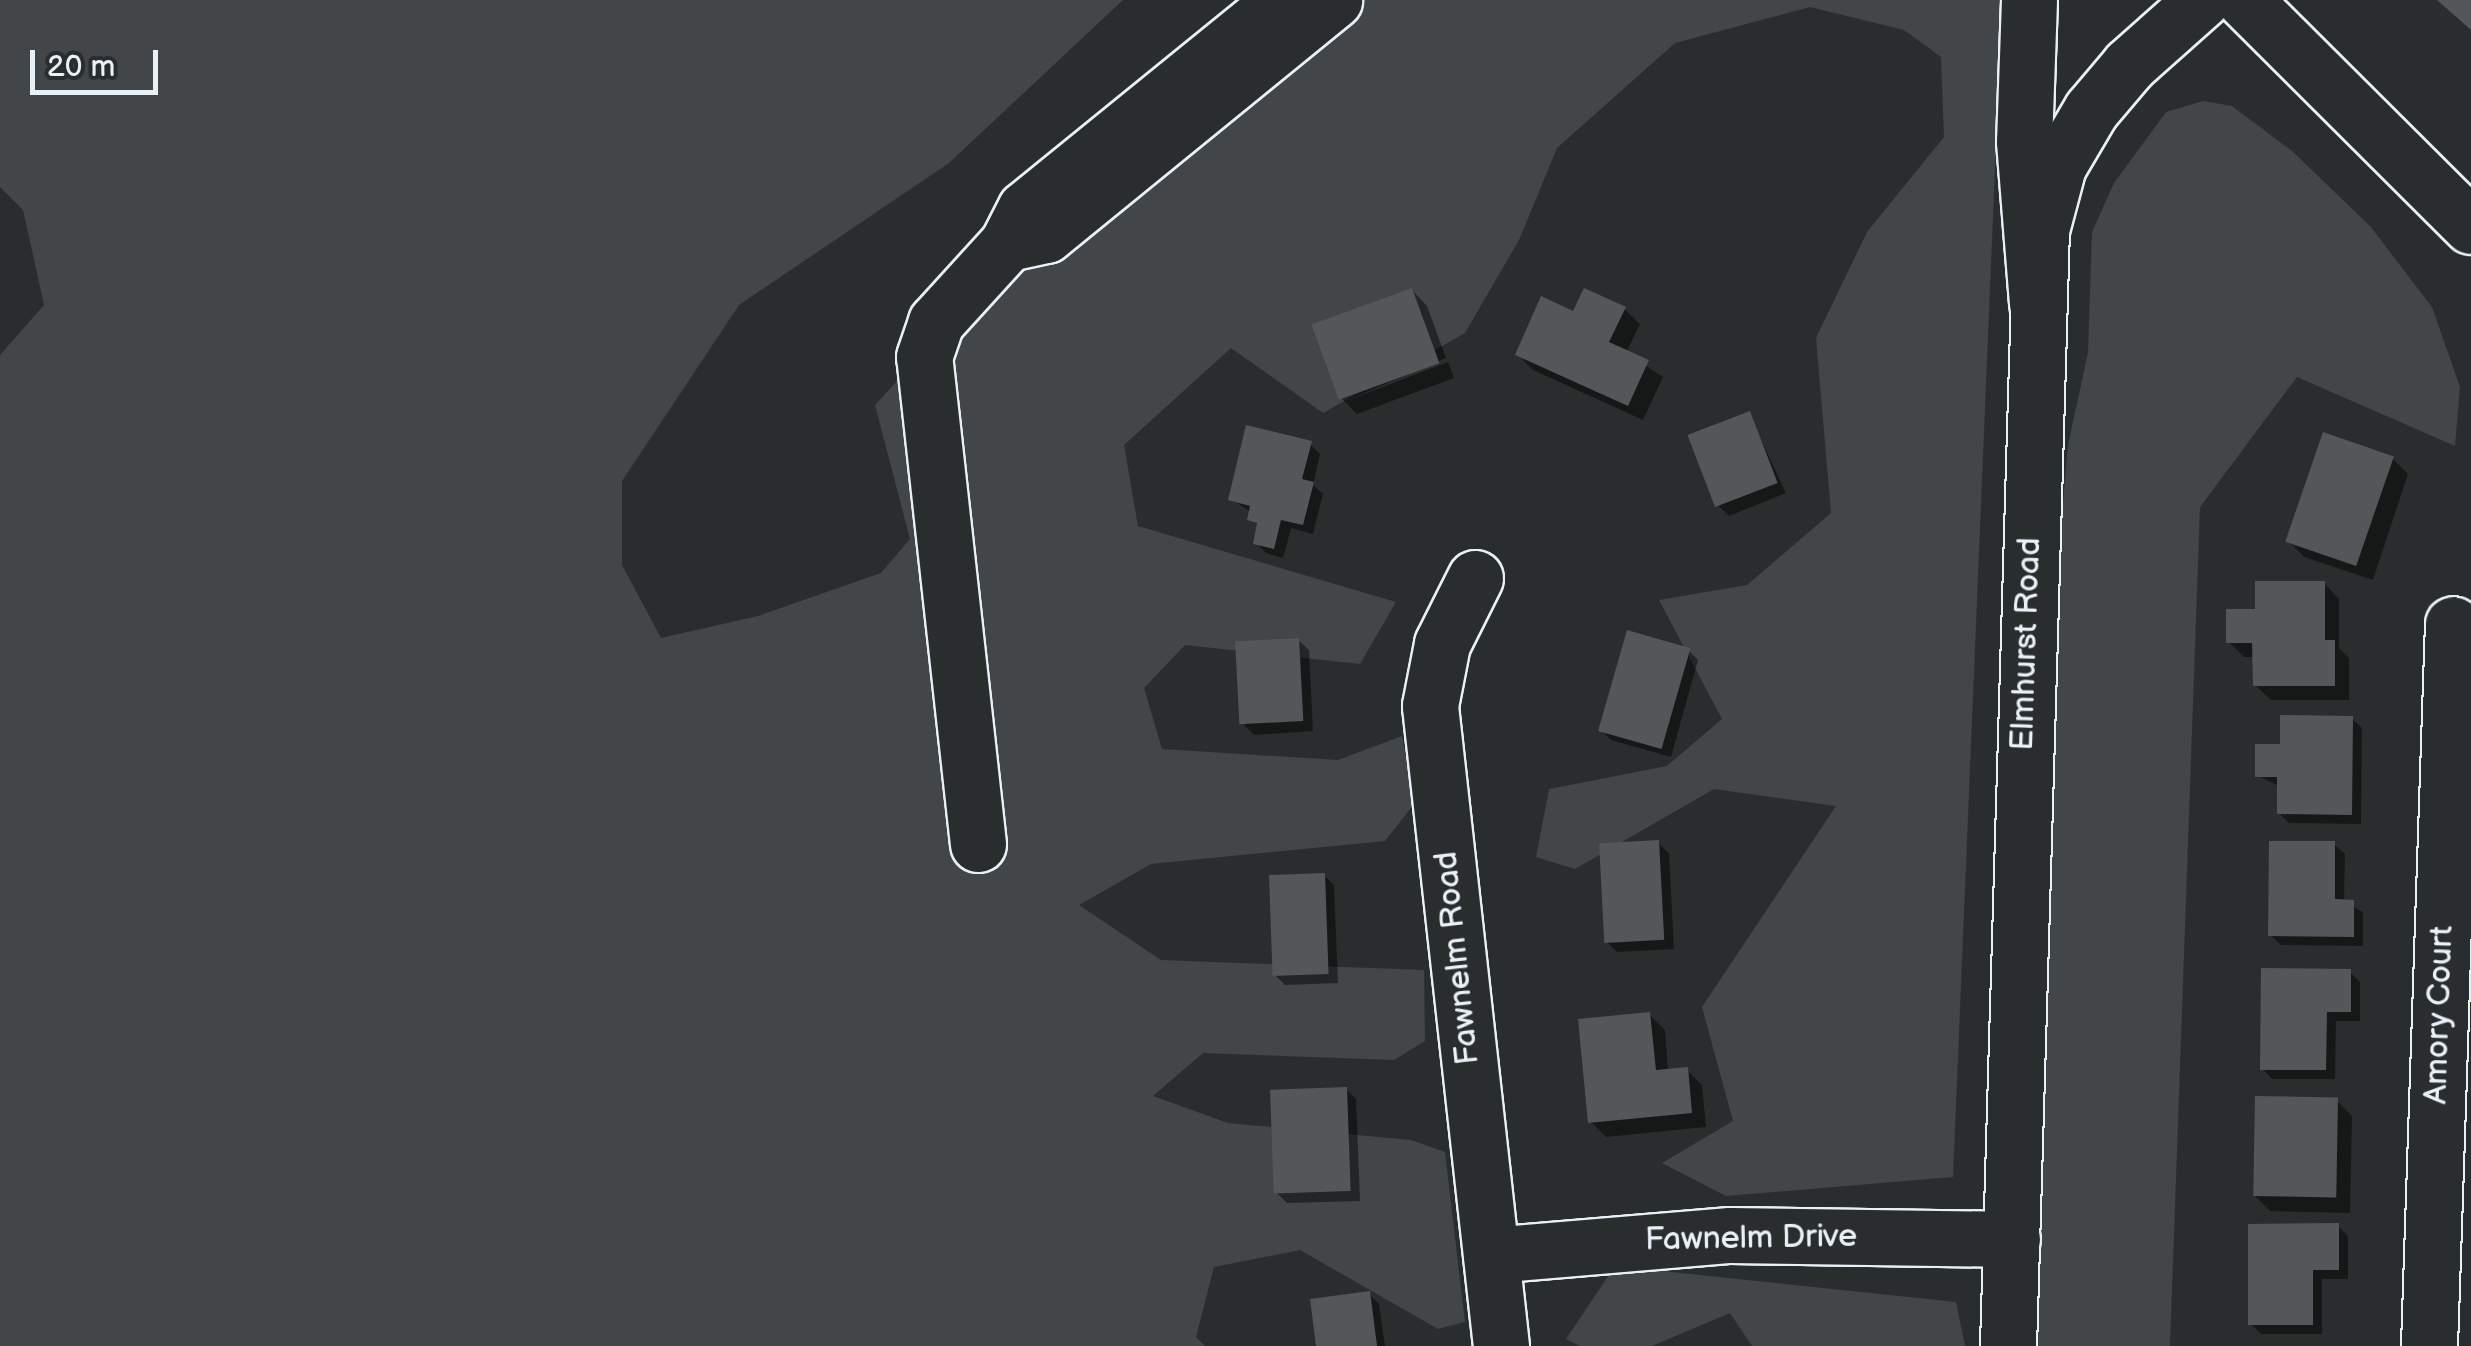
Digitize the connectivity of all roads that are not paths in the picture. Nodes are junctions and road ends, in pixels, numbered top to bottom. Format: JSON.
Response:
{"nodes":[{"id":1,"x":1282,"y":0,"type":"edge"},
{"id":2,"x":1334,"y":0,"type":"edge"},
{"id":3,"x":2029,"y":0,"type":"edge"},
{"id":4,"x":2202,"y":0,"type":"edge"},
{"id":5,"x":2244,"y":0,"type":"edge"},
{"id":6,"x":2471,"y":226,"type":"edge"},
{"id":7,"x":1008,"y":243,"type":"junction"},
{"id":8,"x":2036,"y":304,"type":"junction"},
{"id":9,"x":1475,"y":578,"type":"dead end"},
{"id":10,"x":2453,"y":624,"type":"dead end"},
{"id":11,"x":978,"y":844,"type":"dead end"},
{"id":12,"x":2456,"y":991,"type":"edge"},
{"id":13,"x":2012,"y":1239,"type":"junction"},
{"id":14,"x":1491,"y":1254,"type":"junction"},
{"id":15,"x":1502,"y":1346,"type":"edge"},
{"id":16,"x":2008,"y":1346,"type":"edge"},
{"id":17,"x":2428,"y":1346,"type":"edge"}],
"edges":[{"from":1,"to":7,"type":"street"},
{"from":2,"to":7,"type":"street"},
{"from":3,"to":8,"type":"street"},
{"from":4,"to":8,"type":"street","name":"Elmhurst Road"},
{"from":5,"to":6,"type":"street"},
{"from":7,"to":11,"type":"street"},
{"from":8,"to":13,"type":"street","name":"Elmhurst Road"},
{"from":9,"to":14,"type":"street","name":"Fawnelm Road"},
{"from":10,"to":12,"type":"street","name":"Amory Court"},
{"from":12,"to":17,"type":"street","name":"Amory Court"},
{"from":13,"to":14,"type":"street","name":"Fawnelm Drive"},
{"from":13,"to":16,"type":"street","name":"Elmhurst Road"},
{"from":14,"to":15,"type":"street","name":"Fawnelm Road"}]}
